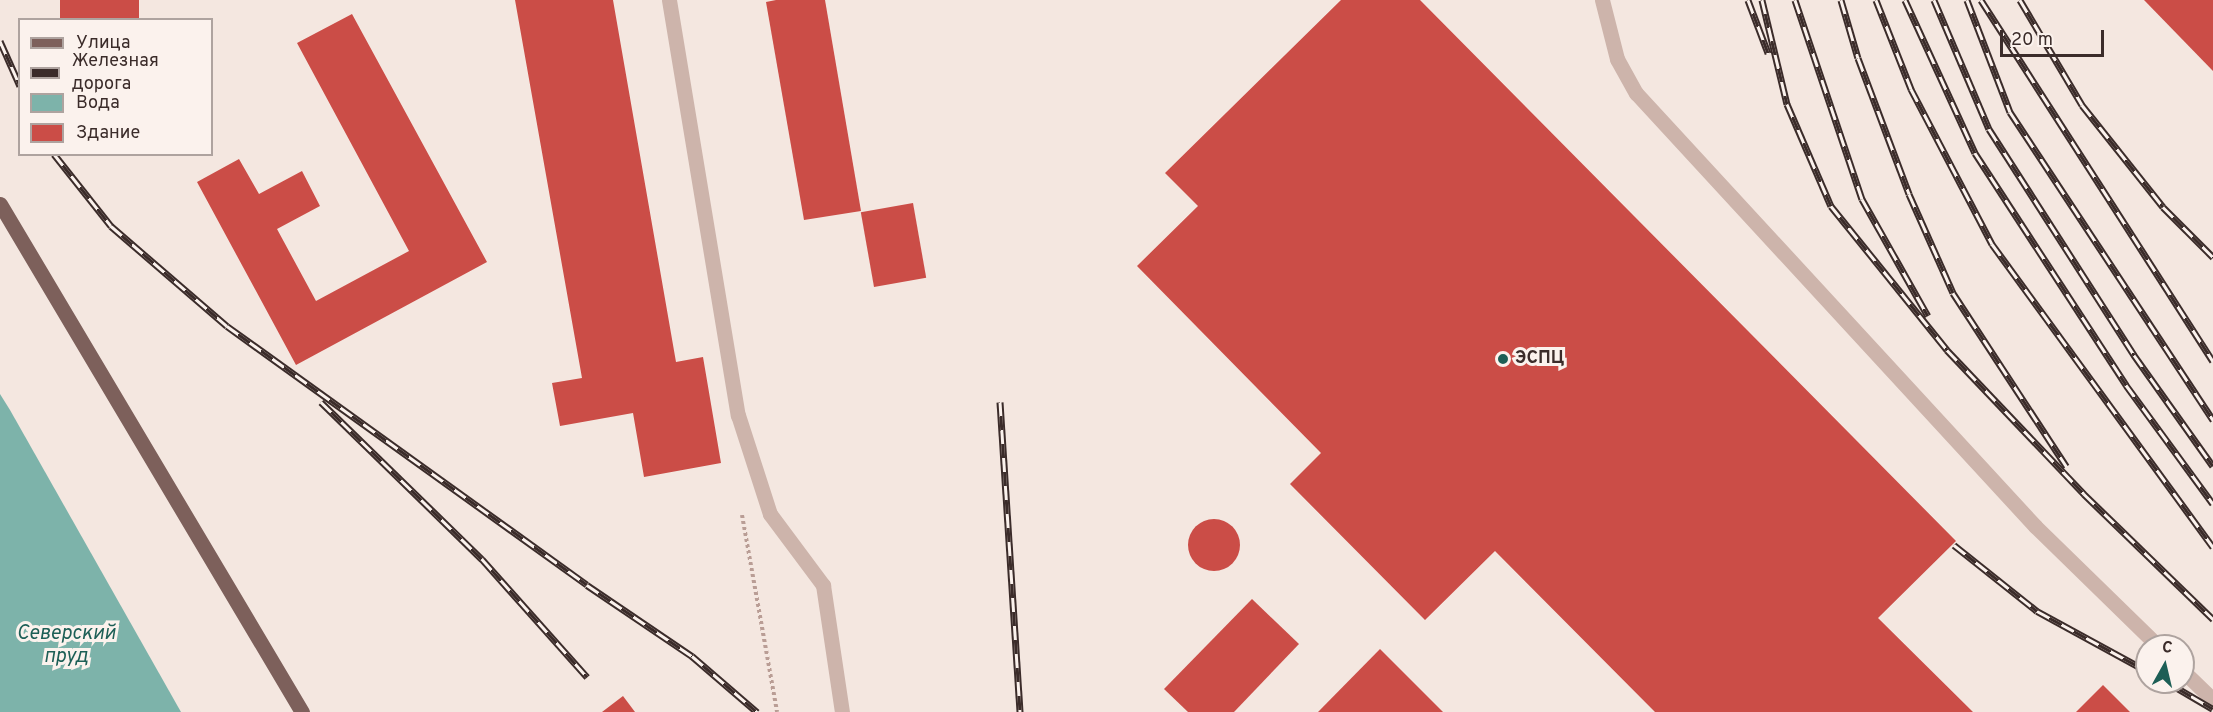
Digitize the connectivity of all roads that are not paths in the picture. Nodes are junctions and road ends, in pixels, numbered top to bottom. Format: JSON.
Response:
{"nodes":[{"id":1,"x":669,"y":0,"type":"edge"},
{"id":2,"x":1602,"y":0,"type":"edge"},
{"id":3,"x":0,"y":204,"type":"edge"},
{"id":4,"x":2146,"y":634,"type":"edge"},
{"id":5,"x":2195,"y":683,"type":"edge"},
{"id":6,"x":2213,"y":700,"type":"edge"},
{"id":7,"x":302,"y":712,"type":"edge"},
{"id":8,"x":842,"y":712,"type":"edge"}],
"edges":[{"from":1,"to":8,"type":"street"},
{"from":2,"to":4,"type":"street"},
{"from":3,"to":7,"type":"main road"},
{"from":5,"to":6,"type":"street"}]}
